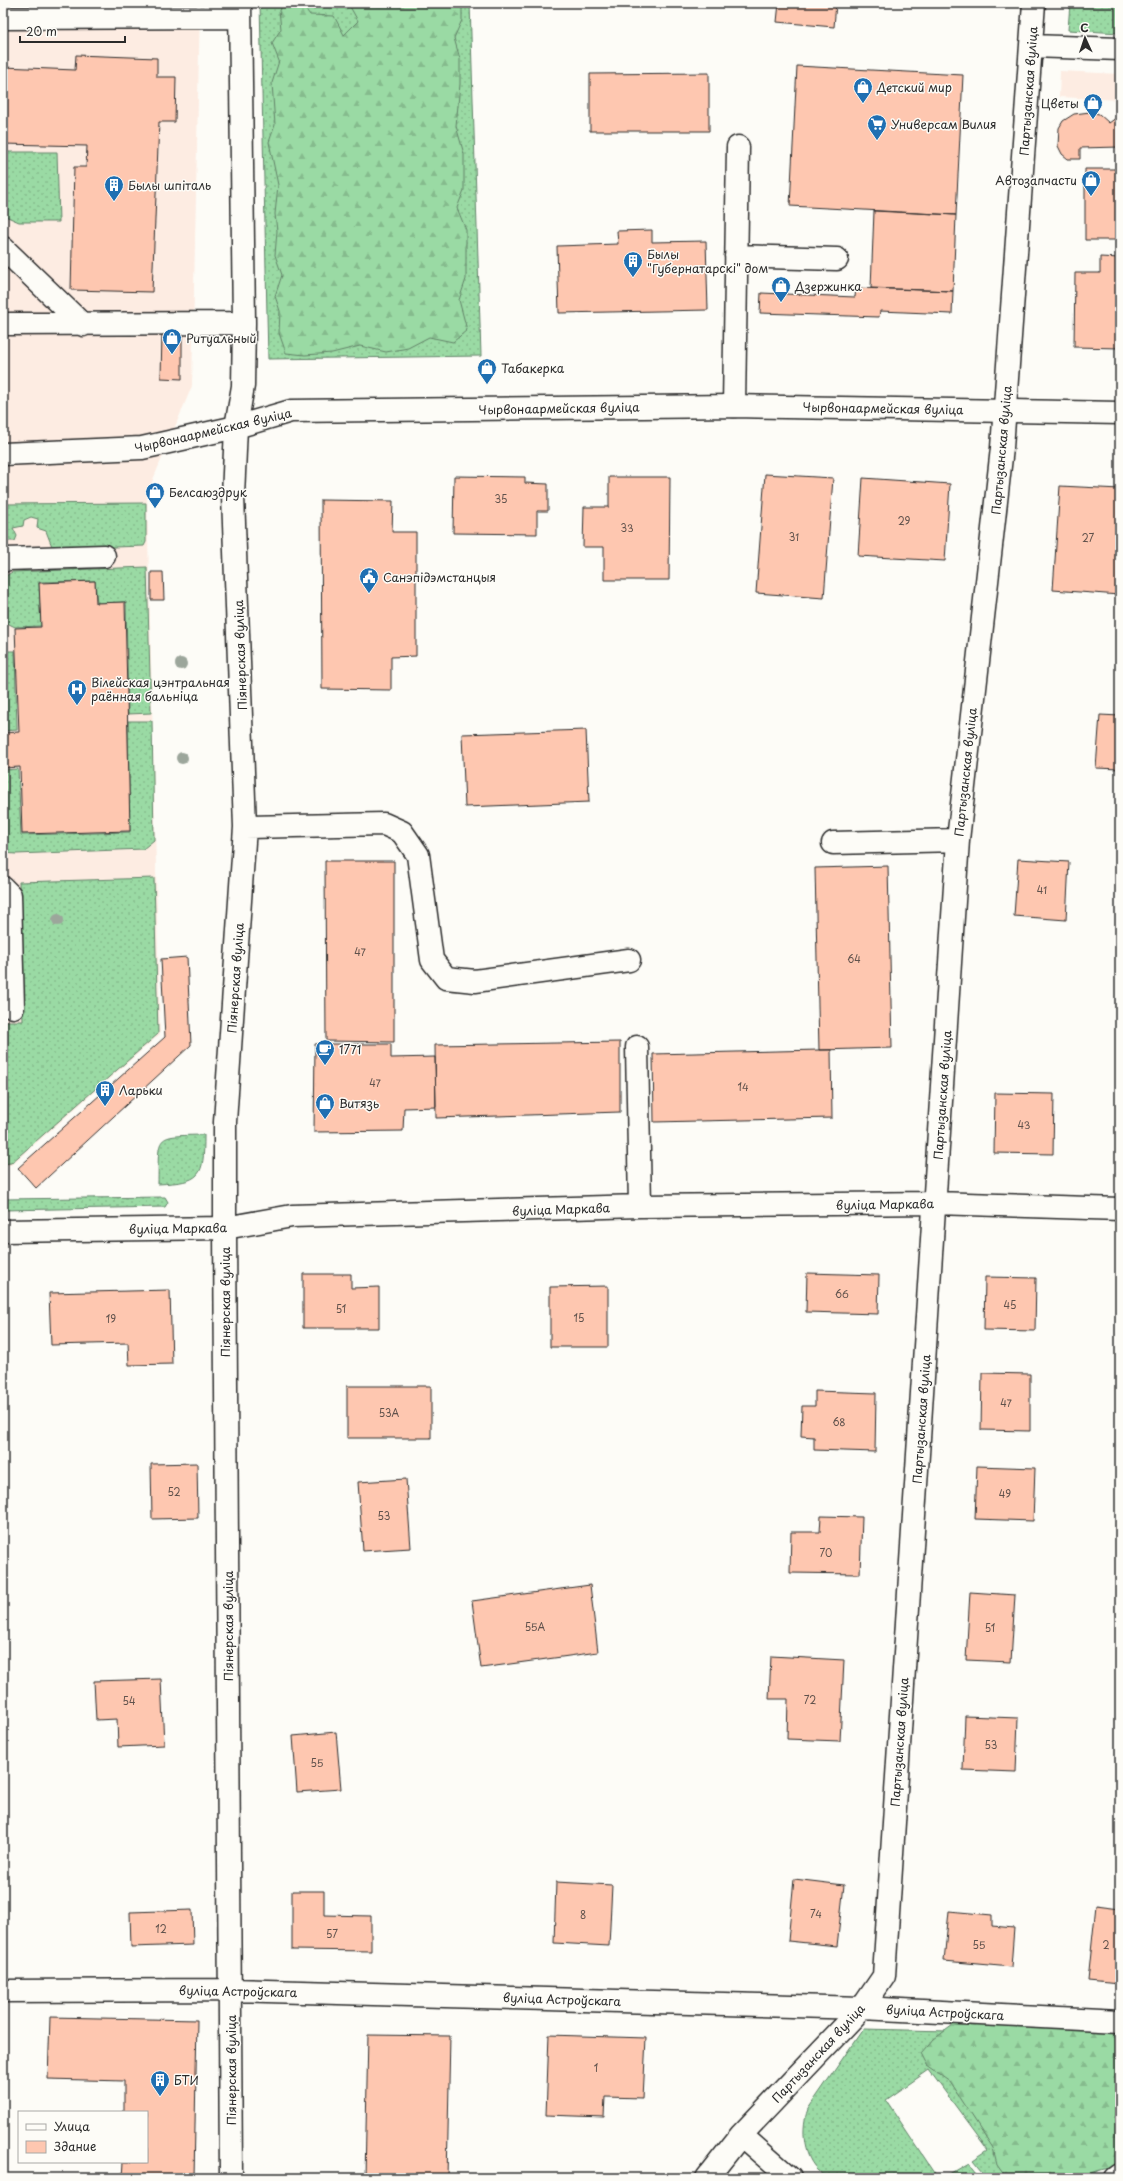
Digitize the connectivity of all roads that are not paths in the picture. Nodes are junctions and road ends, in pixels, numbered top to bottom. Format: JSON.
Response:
{"nodes":[{"id":1,"x":1034,"y":3,"type":"edge"},
{"id":2,"x":240,"y":10,"type":"edge"},
{"id":3,"x":3,"y":18,"type":"edge"},
{"id":4,"x":1031,"y":46,"type":"junction"},
{"id":5,"x":1120,"y":49,"type":"edge"},
{"id":6,"x":738,"y":147,"type":"dead end"},
{"id":7,"x":3,"y":248,"type":"edge"},
{"id":8,"x":736,"y":256,"type":"junction"},
{"id":9,"x":838,"y":259,"type":"dead end"},
{"id":10,"x":244,"y":323,"type":"junction"},
{"id":11,"x":3,"y":324,"type":"edge"},
{"id":12,"x":83,"y":325,"type":"junction"},
{"id":13,"x":734,"y":406,"type":"junction"},
{"id":14,"x":1005,"y":410,"type":"junction"},
{"id":15,"x":1120,"y":413,"type":"edge"},
{"id":16,"x":236,"y":427,"type":"junction"},
{"id":17,"x":3,"y":454,"type":"edge"},
{"id":18,"x":104,"y":556,"type":"dead end"},
{"id":19,"x":3,"y":561,"type":"edge"},
{"id":20,"x":245,"y":827,"type":"junction"},
{"id":21,"x":958,"y":840,"type":"junction"},
{"id":22,"x":833,"y":843,"type":"dead end"},
{"id":23,"x":3,"y":888,"type":"edge"},
{"id":24,"x":629,"y":960,"type":"dead end"},
{"id":25,"x":13,"y":1007,"type":"dead end"},
{"id":26,"x":637,"y":1047,"type":"dead end"},
{"id":27,"x":935,"y":1203,"type":"junction"},
{"id":28,"x":640,"y":1206,"type":"junction"},
{"id":29,"x":1120,"y":1208,"type":"edge"},
{"id":30,"x":225,"y":1228,"type":"junction"},
{"id":31,"x":3,"y":1231,"type":"edge"},
{"id":32,"x":231,"y":1990,"type":"junction"},
{"id":33,"x":3,"y":1991,"type":"edge"},
{"id":34,"x":862,"y":2008,"type":"junction"},
{"id":35,"x":1120,"y":2021,"type":"edge"},
{"id":36,"x":741,"y":2135,"type":"junction"},
{"id":37,"x":1120,"y":2176,"type":"edge"},
{"id":38,"x":231,"y":2178,"type":"edge"},
{"id":39,"x":707,"y":2178,"type":"edge"},
{"id":40,"x":790,"y":2178,"type":"edge"},
{"id":41,"x":1116,"y":2178,"type":"edge"}],
"edges":[{"from":1,"to":4,"type":"street","name":"Партызанская вуліца"},
{"from":2,"to":3,"type":"street"},
{"from":2,"to":10,"type":"street","name":"Піянерская вуліца"},
{"from":4,"to":5,"type":"street"},
{"from":4,"to":14,"type":"street","name":"Партызанская вуліца"},
{"from":6,"to":8,"type":"street"},
{"from":7,"to":12,"type":"street"},
{"from":8,"to":9,"type":"street"},
{"from":8,"to":13,"type":"street"},
{"from":10,"to":12,"type":"street"},
{"from":10,"to":16,"type":"street","name":"Піянерская вуліца"},
{"from":11,"to":12,"type":"street"},
{"from":13,"to":14,"type":"street","name":"Чырвонаармейская вуліца"},
{"from":13,"to":16,"type":"street","name":"Чырвонаармейская вуліца"},
{"from":14,"to":15,"type":"street","name":"Чырвонаармейская вуліца"},
{"from":14,"to":21,"type":"street","name":"Партызанская вуліца"},
{"from":16,"to":17,"type":"street","name":"Чырвонаармейская вуліца"},
{"from":16,"to":20,"type":"street","name":"Піянерская вуліца"},
{"from":18,"to":19,"type":"street"},
{"from":20,"to":24,"type":"street"},
{"from":20,"to":30,"type":"street","name":"Піянерская вуліца"},
{"from":21,"to":22,"type":"street"},
{"from":21,"to":27,"type":"street","name":"Партызанская вуліца"},
{"from":23,"to":25,"type":"street"},
{"from":26,"to":28,"type":"street"},
{"from":27,"to":28,"type":"street","name":"вуліца Маркава"},
{"from":27,"to":29,"type":"street","name":"вуліца Маркава"},
{"from":27,"to":34,"type":"street","name":"Партызанская вуліца"},
{"from":28,"to":30,"type":"street","name":"вуліца Маркава"},
{"from":30,"to":31,"type":"street","name":"вуліца Маркава"},
{"from":30,"to":32,"type":"street","name":"Піянерская вуліца"},
{"from":32,"to":33,"type":"street","name":"вуліца Астроўскага"},
{"from":32,"to":34,"type":"street","name":"вуліца Астроўскага"},
{"from":32,"to":38,"type":"street","name":"Піянерская вуліца"},
{"from":34,"to":35,"type":"street","name":"вуліца Астроўскага"},
{"from":34,"to":36,"type":"street","name":"Партызанская вуліца"},
{"from":36,"to":39,"type":"street","name":"Партызанская вуліца"},
{"from":36,"to":40,"type":"street"},
{"from":37,"to":41,"type":"street"}]}
